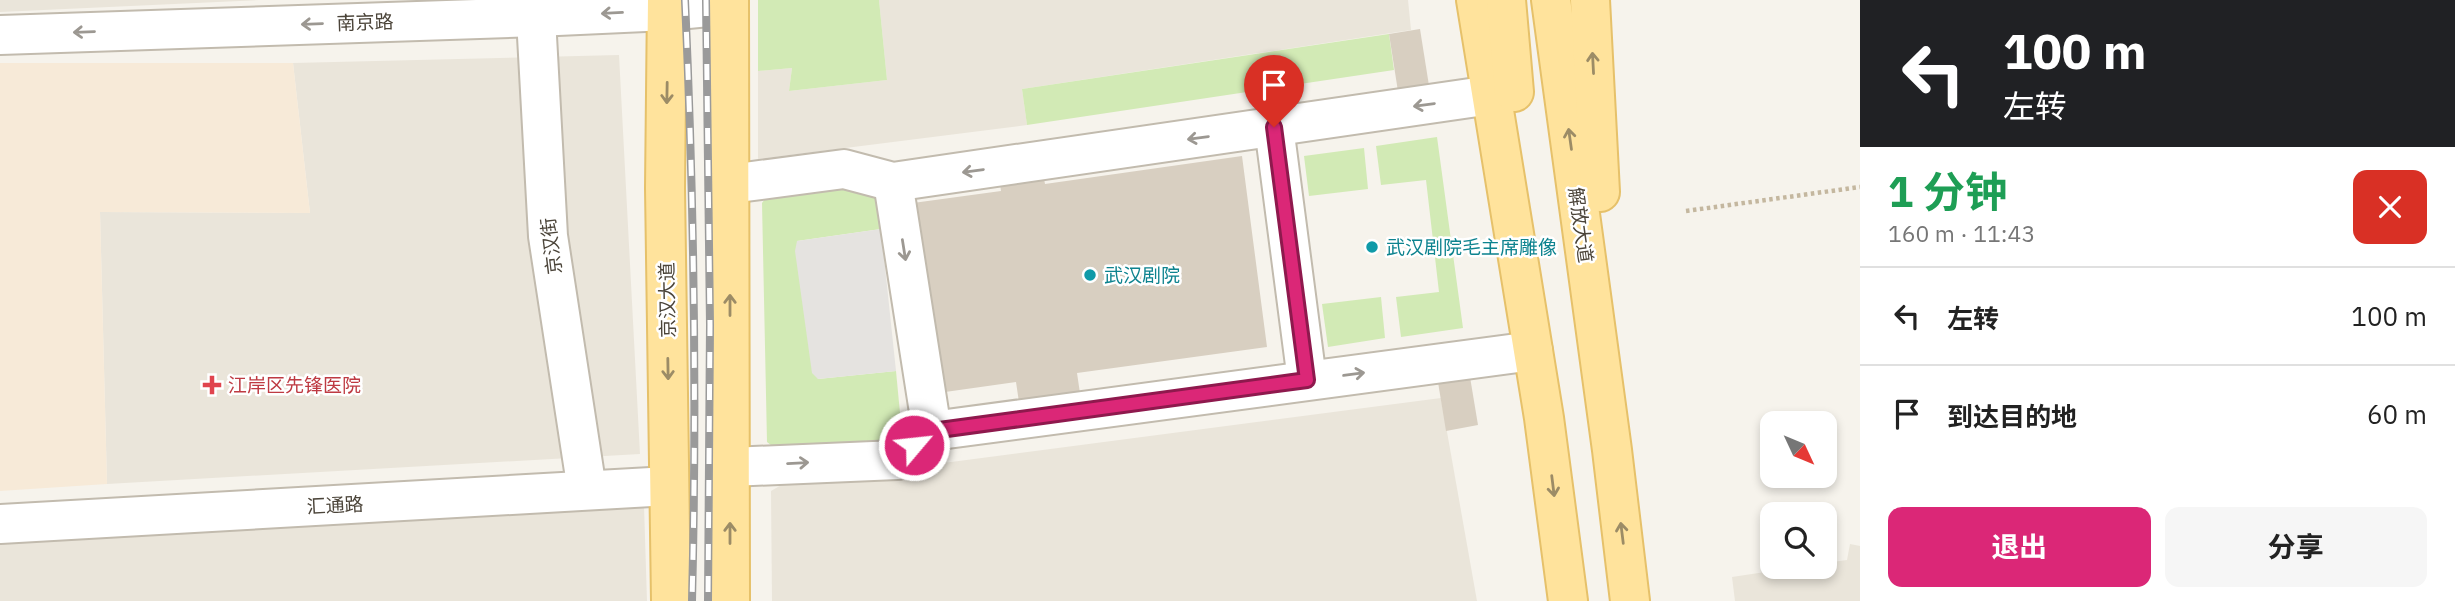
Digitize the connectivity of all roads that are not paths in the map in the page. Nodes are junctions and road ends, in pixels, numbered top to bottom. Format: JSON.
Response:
{"nodes":[{"id":1,"x":1476,"y":0,"type":"edge"},
{"id":2,"x":1506,"y":0,"type":"edge"},
{"id":3,"x":1550,"y":0,"type":"edge"},
{"id":4,"x":1590,"y":0,"type":"edge"},
{"id":5,"x":729,"y":2,"type":"edge"},
{"id":6,"x":667,"y":5,"type":"edge"},
{"id":7,"x":536,"y":8,"type":"edge"},
{"id":8,"x":195,"y":14,"type":"edge"},
{"id":9,"x":0,"y":35,"type":"edge"},
{"id":10,"x":1491,"y":95,"type":"junction"},
{"id":11,"x":1274,"y":127,"type":"junction"},
{"id":12,"x":893,"y":182,"type":"junction"},
{"id":13,"x":730,"y":184,"type":"junction"},
{"id":14,"x":1533,"y":351,"type":"junction"},
{"id":15,"x":1307,"y":380,"type":"junction"},
{"id":16,"x":1544,"y":418,"type":"junction"},
{"id":17,"x":932,"y":431,"type":"junction"},
{"id":18,"x":1612,"y":450,"type":"junction"},
{"id":19,"x":730,"y":467,"type":"junction"},
{"id":20,"x":669,"y":486,"type":"junction"},
{"id":21,"x":587,"y":490,"type":"junction"},
{"id":22,"x":0,"y":524,"type":"edge"},
{"id":23,"x":671,"y":601,"type":"edge"},
{"id":24,"x":730,"y":601,"type":"edge"},
{"id":25,"x":1568,"y":601,"type":"edge"},
{"id":26,"x":1630,"y":601,"type":"edge"}],
"edges":[{"from":1,"to":10,"type":"main road"},
{"from":2,"to":16,"type":"main road"},
{"from":18,"to":3,"type":"main road","name":"解放大道","one_way":true},
{"from":18,"to":4,"type":"main road","name":"解放大道","one_way":true},
{"from":5,"to":6,"type":"street","name":"南京路"},
{"from":5,"to":13,"type":"main road"},
{"from":6,"to":7,"type":"street","name":"南京路","one_way":true},
{"from":6,"to":20,"type":"main road","name":"京汉大道","one_way":true},
{"from":7,"to":8,"type":"street","name":"南京路","one_way":true},
{"from":7,"to":21,"type":"street","name":"京汉街"},
{"from":8,"to":9,"type":"street","name":"南京路","one_way":true},
{"from":10,"to":11,"type":"street","one_way":true},
{"from":10,"to":14,"type":"main road"},
{"from":11,"to":12,"type":"street","one_way":true},
{"from":11,"to":15,"type":"street"},
{"from":12,"to":13,"type":"street"},
{"from":12,"to":17,"type":"street","one_way":true},
{"from":19,"to":13,"type":"main road","one_way":true},
{"from":15,"to":14,"type":"street","one_way":true},
{"from":14,"to":16,"type":"main road"},
{"from":15,"to":17,"type":"street"},
{"from":16,"to":25,"type":"main road","one_way":true},
{"from":19,"to":17,"type":"street","one_way":true},
{"from":26,"to":18,"type":"main road","name":"解放大道","one_way":true},
{"from":24,"to":19,"type":"main road","one_way":true},
{"from":20,"to":21,"type":"street","name":"汇通路"},
{"from":20,"to":23,"type":"main road","name":"京汉大道"},
{"from":21,"to":22,"type":"street","name":"汇通路"}]}
